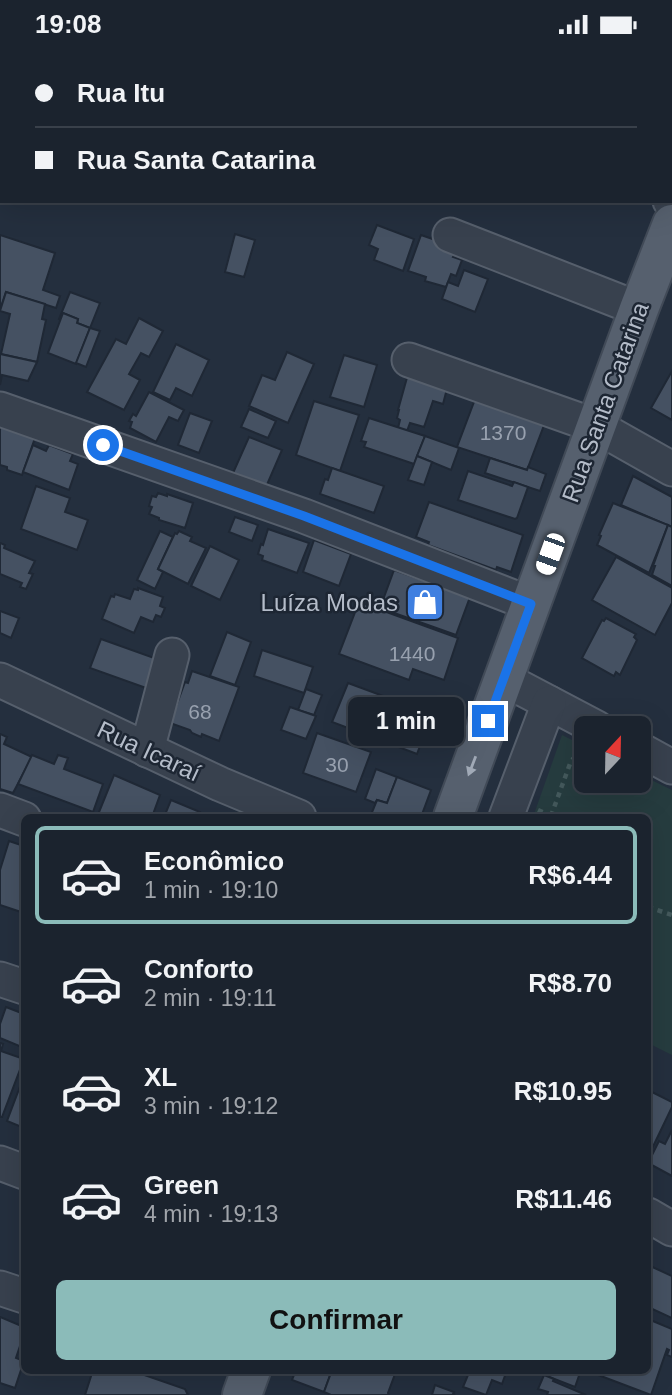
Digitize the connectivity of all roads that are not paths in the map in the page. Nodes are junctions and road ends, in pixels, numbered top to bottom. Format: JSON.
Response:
{"nodes":[{"id":1,"x":672,"y":224,"type":"edge"},
{"id":2,"x":450,"y":236,"type":"dead end"},
{"id":3,"x":639,"y":309,"type":"junction"},
{"id":4,"x":409,"y":360,"type":"dead end"},
{"id":5,"x":0,"y":409,"type":"edge"},
{"id":6,"x":596,"y":426,"type":"junction"},
{"id":7,"x":672,"y":470,"type":"edge"},
{"id":8,"x":531,"y":604,"type":"junction"},
{"id":9,"x":172,"y":655,"type":"dead end"},
{"id":10,"x":504,"y":679,"type":"junction"},
{"id":11,"x":0,"y":680,"type":"edge"},
{"id":12,"x":549,"y":703,"type":"junction"},
{"id":13,"x":574,"y":716,"type":"edge"},
{"id":14,"x":147,"y":750,"type":"junction"},
{"id":15,"x":651,"y":756,"type":"edge"},
{"id":16,"x":672,"y":767,"type":"edge"},
{"id":17,"x":0,"y":810,"type":"edge"},
{"id":18,"x":292,"y":814,"type":"edge"},
{"id":19,"x":454,"y":814,"type":"edge"},
{"id":20,"x":507,"y":814,"type":"edge"},
{"id":21,"x":21,"y":818,"type":"edge"},
{"id":22,"x":0,"y":979,"type":"edge"},
{"id":23,"x":21,"y":986,"type":"edge"},
{"id":24,"x":0,"y":1163,"type":"edge"},
{"id":25,"x":21,"y":1171,"type":"edge"},
{"id":26,"x":651,"y":1217,"type":"edge"},
{"id":27,"x":672,"y":1229,"type":"edge"},
{"id":28,"x":0,"y":1288,"type":"edge"},
{"id":29,"x":21,"y":1295,"type":"edge"}],
"edges":[{"from":1,"to":3,"type":"main road","name":"Rua Santa Catarina"},
{"from":2,"to":3,"type":"street"},
{"from":3,"to":6,"type":"main road","name":"Rua Santa Catarina"},
{"from":4,"to":6,"type":"street"},
{"from":5,"to":8,"type":"street"},
{"from":6,"to":7,"type":"street"},
{"from":6,"to":8,"type":"main road","name":"Rua Santa Catarina"},
{"from":8,"to":10,"type":"main road","name":"Rua Santa Catarina"},
{"from":9,"to":14,"type":"street"},
{"from":10,"to":12,"type":"street"},
{"from":10,"to":19,"type":"main road","name":"Rua Santa Catarina","one_way":true},
{"from":11,"to":14,"type":"street","name":"Rua Icaraí"},
{"from":12,"to":13,"type":"street"},
{"from":12,"to":20,"type":"street"},
{"from":14,"to":18,"type":"street","name":"Rua Icaraí"},
{"from":15,"to":16,"type":"street"},
{"from":17,"to":21,"type":"street"},
{"from":22,"to":23,"type":"street"},
{"from":24,"to":25,"type":"street"},
{"from":26,"to":27,"type":"street"},
{"from":28,"to":29,"type":"street"}]}
